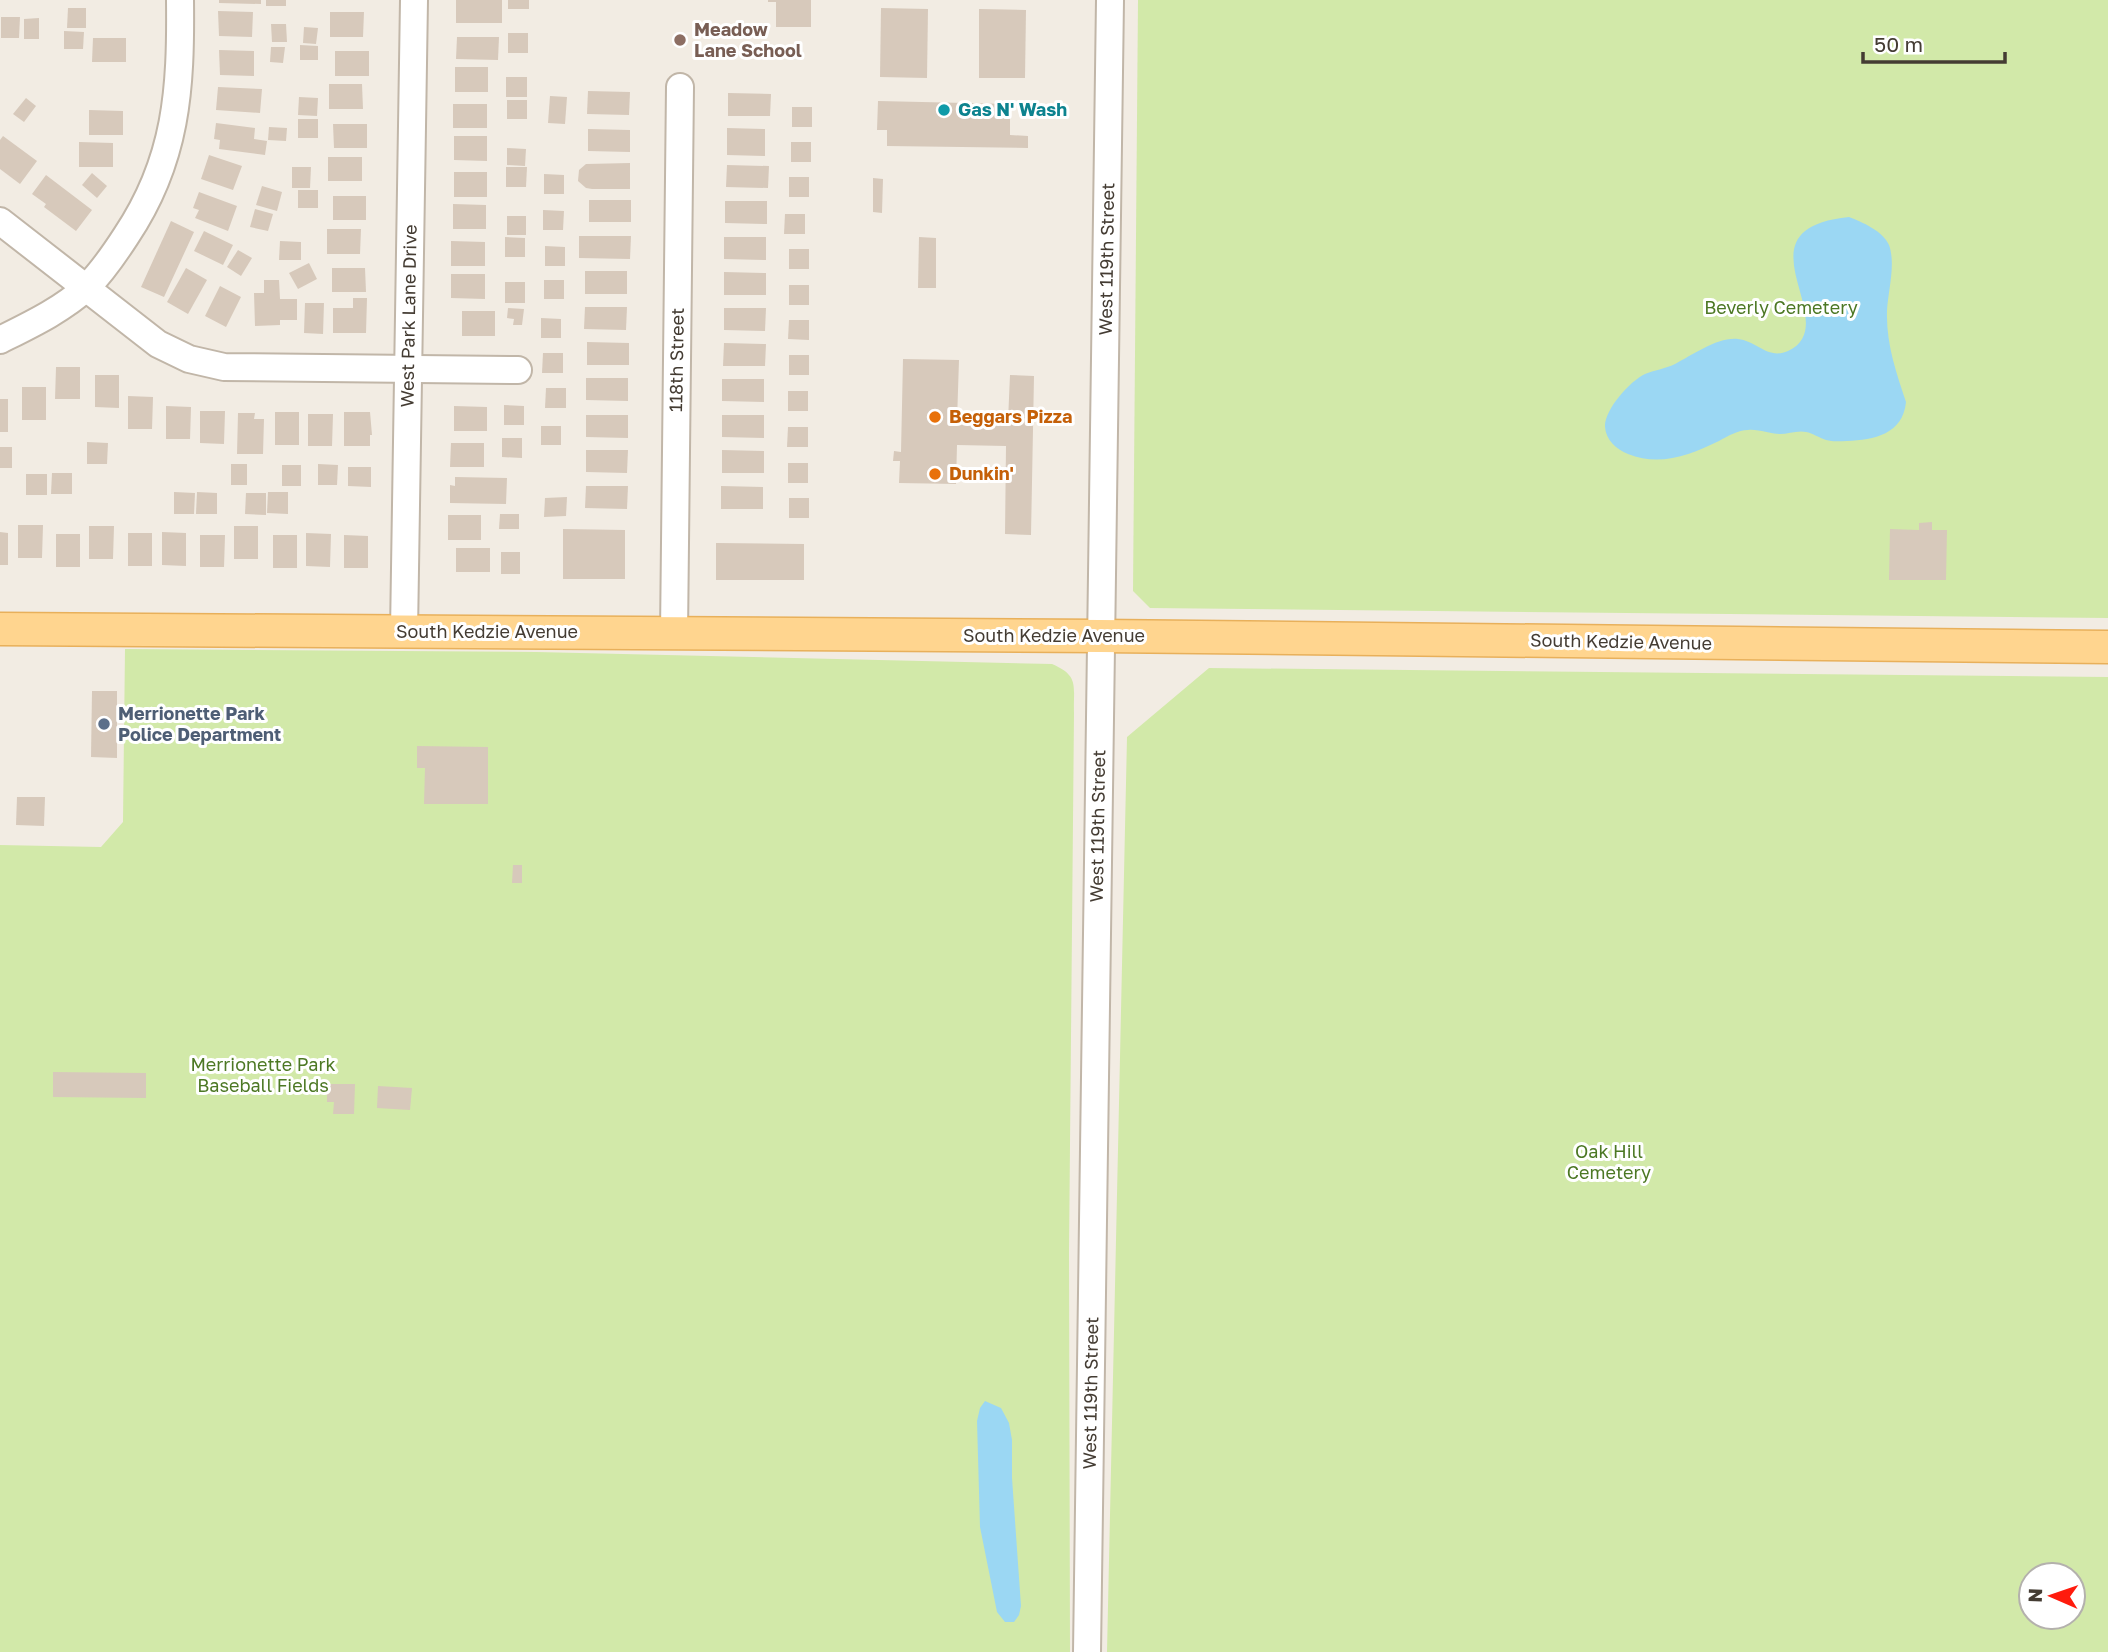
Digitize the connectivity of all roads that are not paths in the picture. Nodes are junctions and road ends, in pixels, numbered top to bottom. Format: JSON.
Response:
{"nodes":[{"id":1,"x":180,"y":0,"type":"edge"},
{"id":2,"x":414,"y":0,"type":"edge"},
{"id":3,"x":1110,"y":0,"type":"edge"},
{"id":4,"x":680,"y":87,"type":"dead end"},
{"id":5,"x":0,"y":221,"type":"edge"},
{"id":6,"x":86,"y":287,"type":"junction"},
{"id":7,"x":0,"y":340,"type":"edge"},
{"id":8,"x":407,"y":370,"type":"junction"},
{"id":9,"x":518,"y":370,"type":"dead end"},
{"id":10,"x":0,"y":629,"type":"edge"},
{"id":11,"x":404,"y":632,"type":"junction"},
{"id":12,"x":674,"y":634,"type":"junction"},
{"id":13,"x":1101,"y":636,"type":"junction"},
{"id":14,"x":2108,"y":647,"type":"edge"},
{"id":15,"x":1087,"y":1652,"type":"edge"}],
"edges":[{"from":1,"to":6,"type":"street"},
{"from":2,"to":8,"type":"street","name":"West Park Lane Drive"},
{"from":3,"to":13,"type":"street","name":"West 119th Street"},
{"from":4,"to":12,"type":"street","name":"118th Street"},
{"from":5,"to":6,"type":"street"},
{"from":6,"to":7,"type":"street"},
{"from":6,"to":8,"type":"street"},
{"from":8,"to":9,"type":"street"},
{"from":8,"to":11,"type":"street","name":"West Park Lane Drive"},
{"from":10,"to":11,"type":"main road","name":"South Kedzie Avenue"},
{"from":11,"to":12,"type":"main road","name":"South Kedzie Avenue"},
{"from":12,"to":13,"type":"main road","name":"South Kedzie Avenue"},
{"from":13,"to":14,"type":"main road","name":"South Kedzie Avenue"},
{"from":13,"to":15,"type":"street","name":"West 119th Street"}]}
